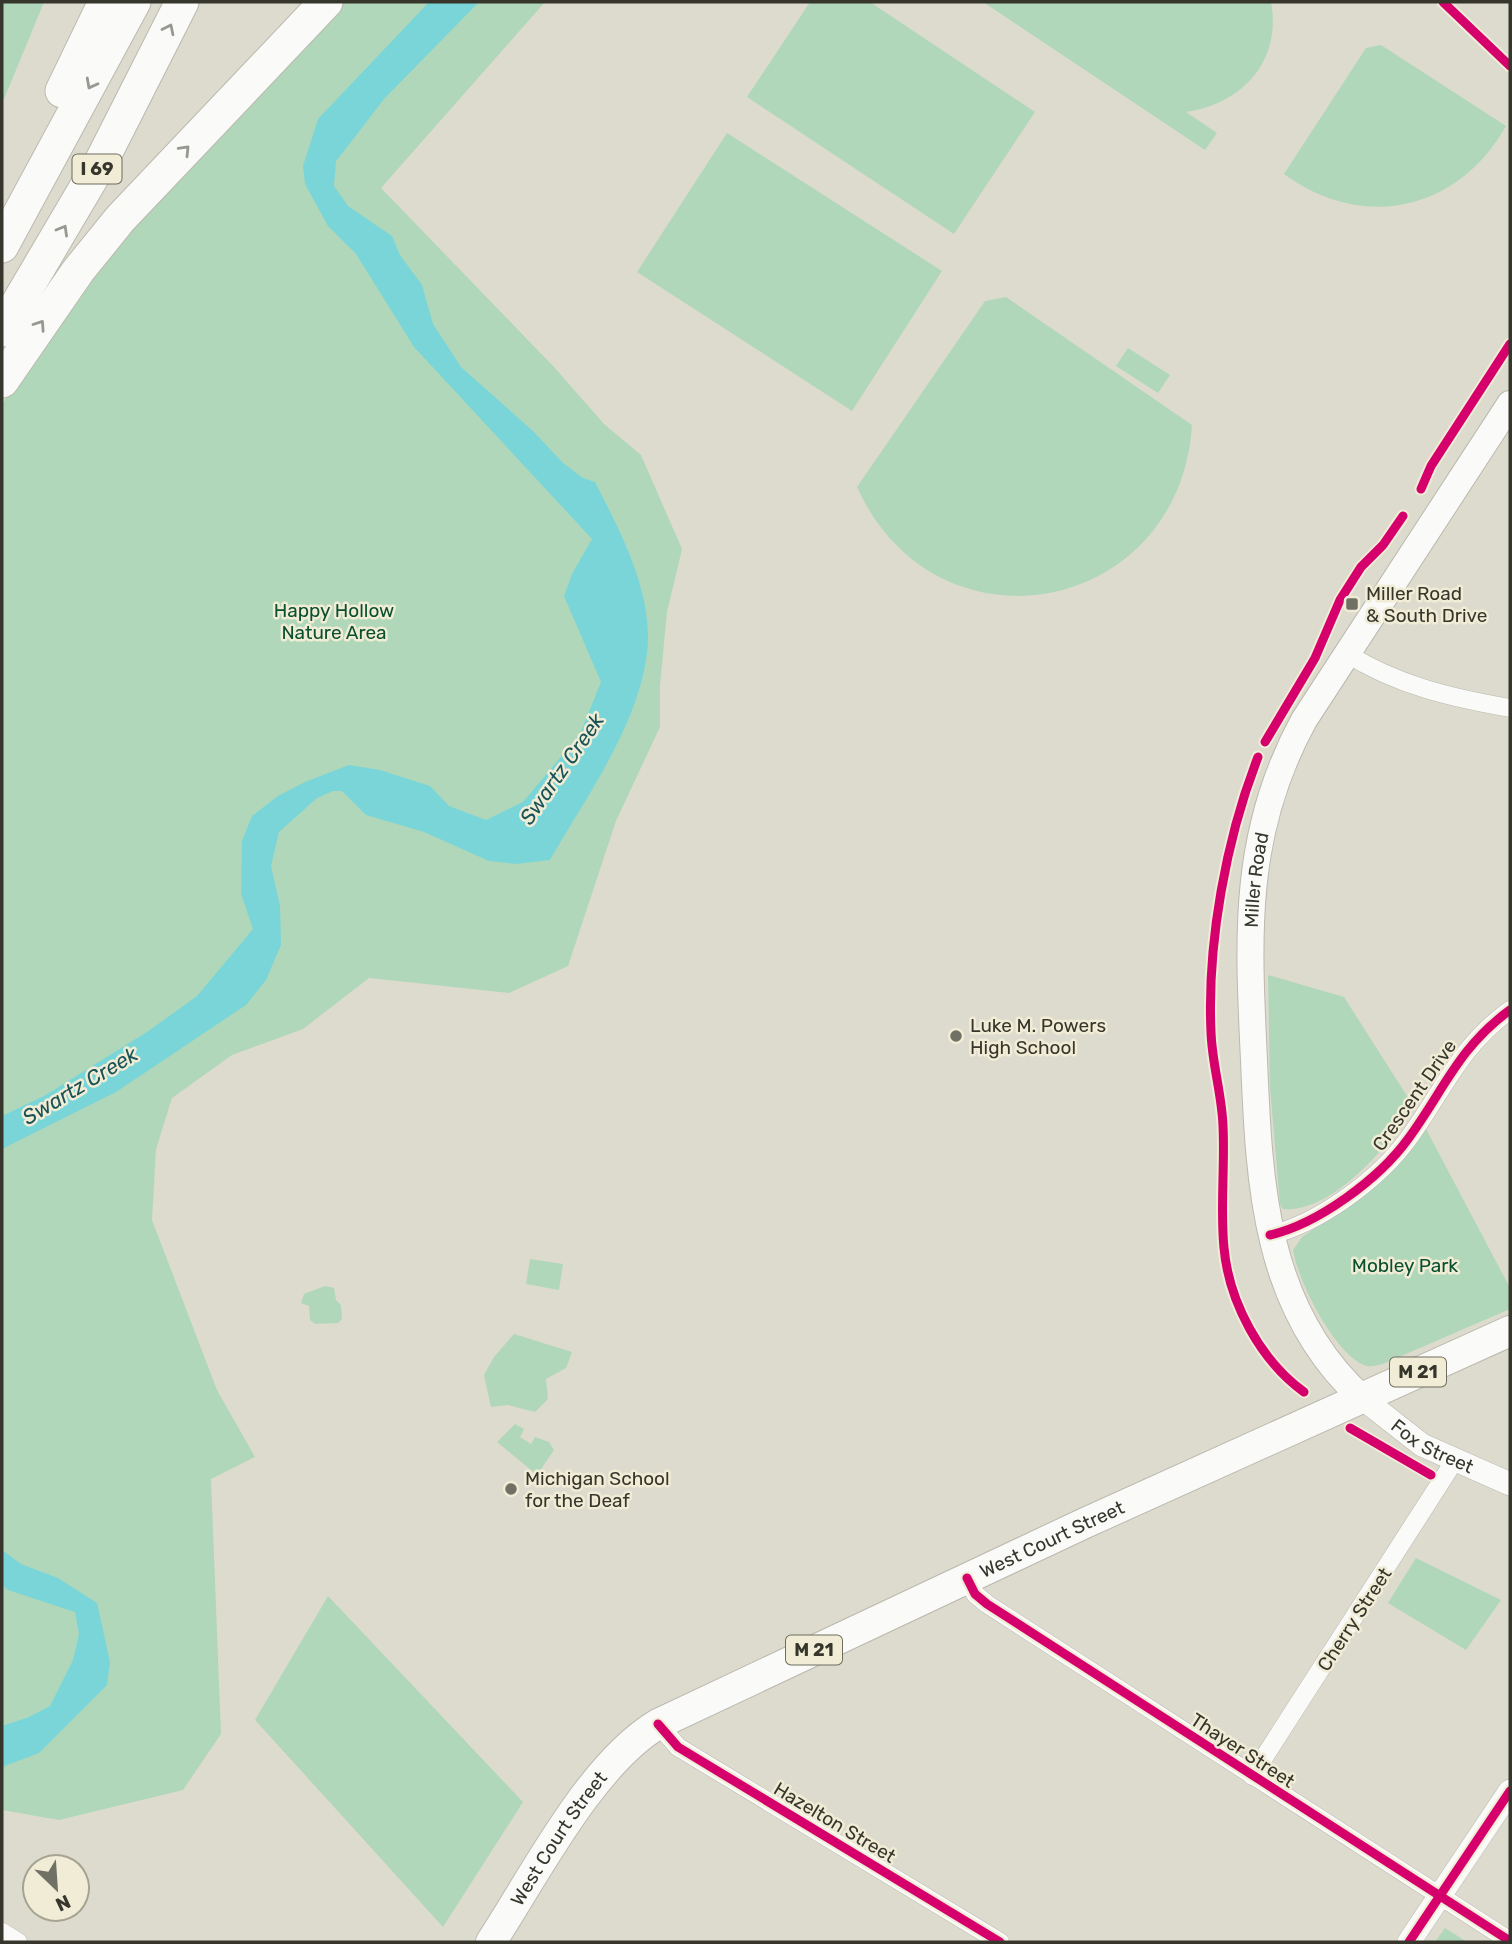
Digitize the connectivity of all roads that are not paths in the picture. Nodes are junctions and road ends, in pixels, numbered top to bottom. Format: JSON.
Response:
{"nodes":[{"id":1,"x":105,"y":2,"type":"edge"},
{"id":2,"x":134,"y":2,"type":"edge"},
{"id":3,"x":182,"y":2,"type":"edge"},
{"id":4,"x":326,"y":2,"type":"edge"},
{"id":5,"x":2,"y":204,"type":"edge"},
{"id":6,"x":2,"y":246,"type":"edge"},
{"id":7,"x":2,"y":330,"type":"edge"},
{"id":8,"x":2,"y":381,"type":"edge"},
{"id":9,"x":1510,"y":404,"type":"edge"},
{"id":10,"x":1346,"y":653,"type":"junction"},
{"id":11,"x":1510,"y":708,"type":"edge"},
{"id":12,"x":1510,"y":1010,"type":"edge"},
{"id":13,"x":1270,"y":1235,"type":"junction"},
{"id":14,"x":1510,"y":1331,"type":"edge"},
{"id":15,"x":1362,"y":1398,"type":"junction"},
{"id":16,"x":1455,"y":1460,"type":"junction"},
{"id":17,"x":1510,"y":1484,"type":"edge"},
{"id":18,"x":967,"y":1578,"type":"junction"},
{"id":19,"x":658,"y":1724,"type":"junction"},
{"id":20,"x":1252,"y":1776,"type":"junction"},
{"id":21,"x":1510,"y":1791,"type":"edge"},
{"id":22,"x":1440,"y":1896,"type":"junction"},
{"id":23,"x":2,"y":1932,"type":"edge"},
{"id":24,"x":500,"y":1939,"type":"edge"},
{"id":25,"x":1510,"y":1941,"type":"edge"},
{"id":26,"x":18,"y":1942,"type":"edge"},
{"id":27,"x":1000,"y":1942,"type":"edge"},
{"id":28,"x":1409,"y":1942,"type":"edge"}],
"edges":[{"from":1,"to":5,"type":"highway"},
{"from":2,"to":6,"type":"highway","number":"I 69","one_way":true},
{"from":7,"to":3,"type":"highway","number":"I 69","one_way":true},
{"from":8,"to":4,"type":"highway","one_way":true},
{"from":9,"to":10,"type":"main road","name":"Miller Road"},
{"from":10,"to":11,"type":"street"},
{"from":10,"to":13,"type":"main road","name":"Miller Road"},
{"from":12,"to":13,"type":"street","name":"Crescent Drive"},
{"from":13,"to":15,"type":"main road","name":"Miller Road"},
{"from":14,"to":15,"type":"main road","name":"West Court Street","number":"M 21"},
{"from":15,"to":16,"type":"street","name":"Fox Street"},
{"from":15,"to":18,"type":"main road","name":"West Court Street","number":"M 21"},
{"from":16,"to":17,"type":"street","name":"Fox Street"},
{"from":16,"to":20,"type":"street","name":"Cherry Street"},
{"from":18,"to":19,"type":"main road","name":"West Court Street","number":"M 21"},
{"from":18,"to":20,"type":"street","name":"Thayer Street"},
{"from":19,"to":24,"type":"main road","name":"West Court Street","number":"M 21"},
{"from":19,"to":27,"type":"street","name":"Hazelton Street"},
{"from":20,"to":22,"type":"street","name":"Thayer Street"},
{"from":21,"to":22,"type":"street"},
{"from":22,"to":25,"type":"street","name":"Thayer Street"},
{"from":22,"to":28,"type":"street"},
{"from":23,"to":26,"type":"street"}]}
